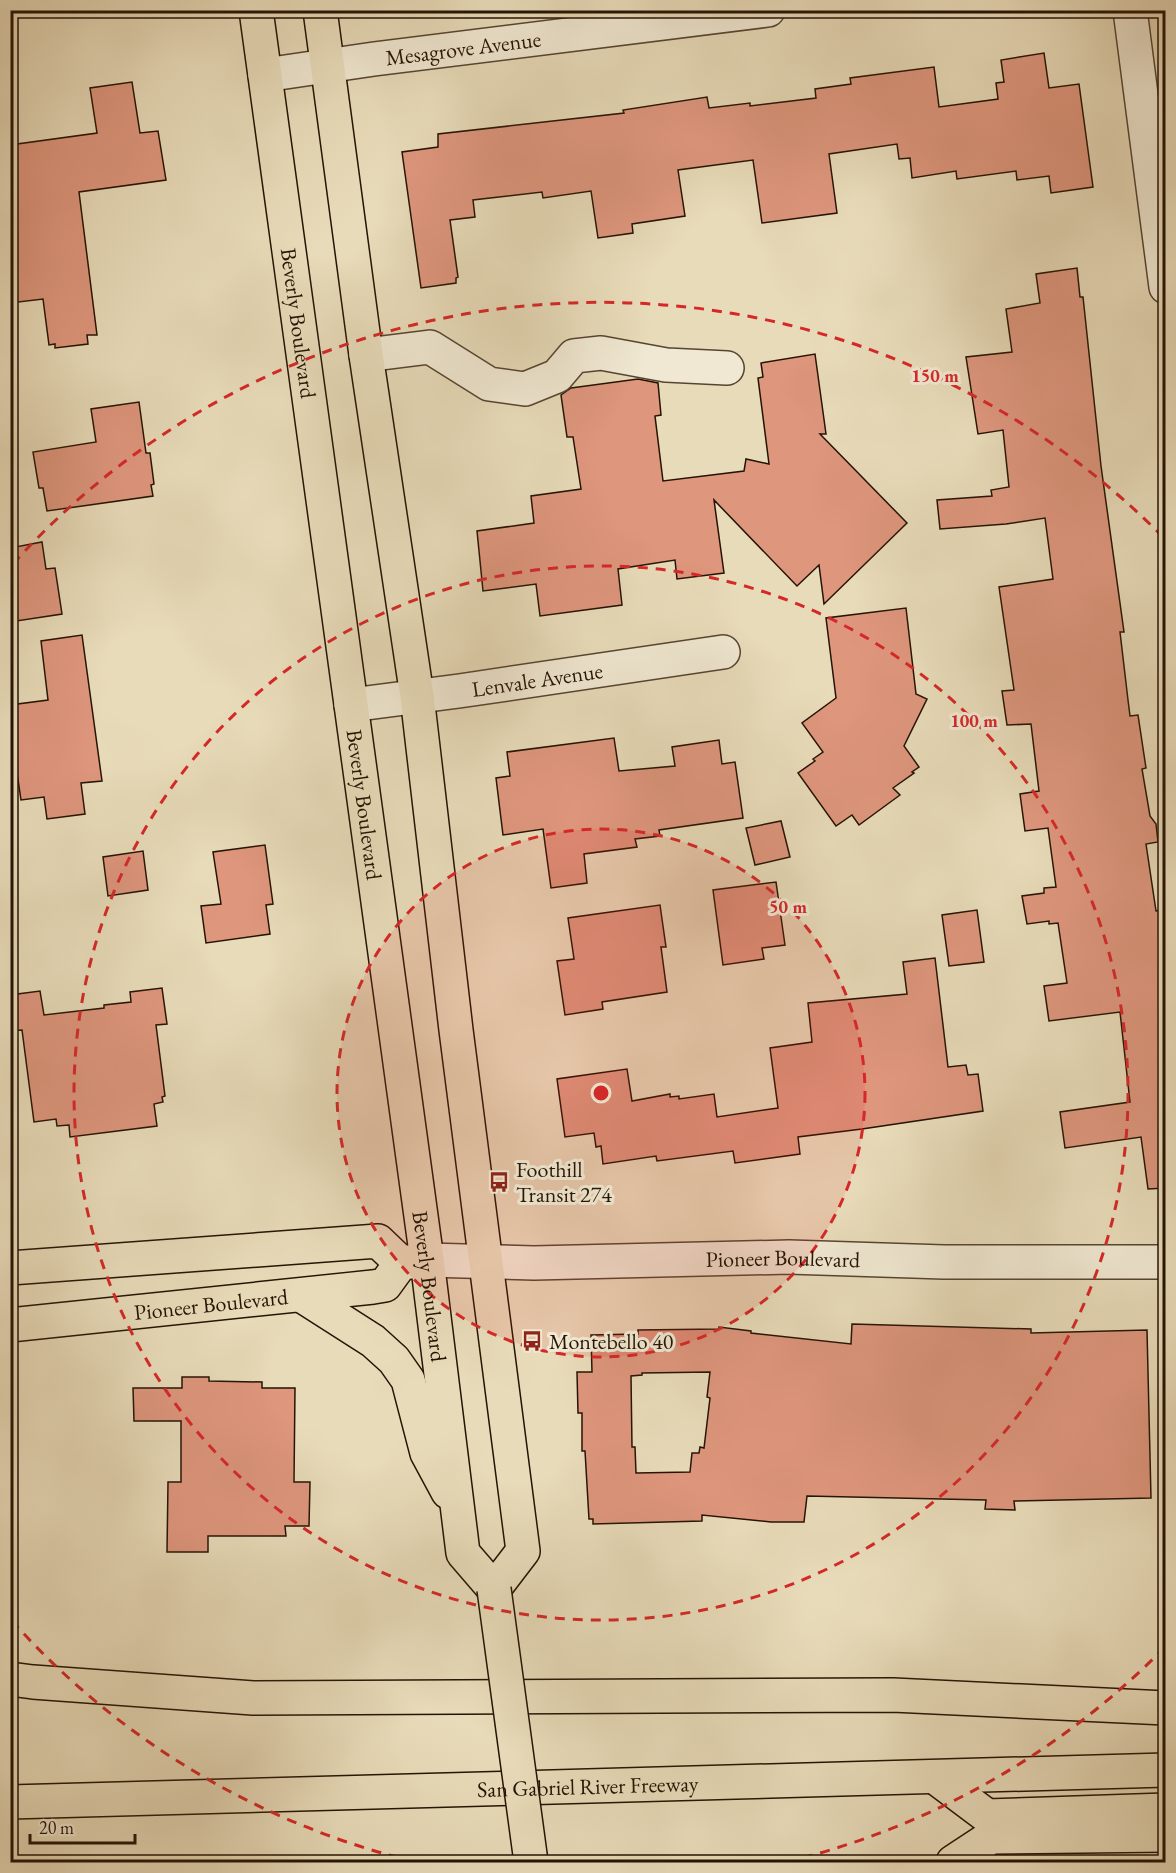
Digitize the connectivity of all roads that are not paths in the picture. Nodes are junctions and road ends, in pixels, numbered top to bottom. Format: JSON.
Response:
{"nodes":[{"id":1,"x":256,"y":10,"type":"edge"},
{"id":2,"x":320,"y":10,"type":"edge"},
{"id":3,"x":768,"y":10,"type":"edge"},
{"id":4,"x":1130,"y":10,"type":"edge"},
{"id":5,"x":328,"y":65,"type":"junction"},
{"id":6,"x":265,"y":75,"type":"junction"},
{"id":7,"x":1166,"y":286,"type":"edge"},
{"id":8,"x":366,"y":355,"type":"junction"},
{"id":9,"x":727,"y":368,"type":"dead end"},
{"id":10,"x":723,"y":651,"type":"dead end"},
{"id":11,"x":417,"y":696,"type":"junction"},
{"id":12,"x":351,"y":705,"type":"junction"},
{"id":13,"x":414,"y":1261,"type":"junction"},
{"id":14,"x":487,"y":1262,"type":"junction"},
{"id":15,"x":1166,"y":1262,"type":"edge"},
{"id":16,"x":10,"y":1268,"type":"edge"},
{"id":17,"x":301,"y":1295,"type":"junction"},
{"id":18,"x":10,"y":1325,"type":"edge"},
{"id":19,"x":457,"y":1509,"type":"junction"},
{"id":20,"x":494,"y":1589,"type":"junction"},
{"id":21,"x":10,"y":1679,"type":"edge"},
{"id":22,"x":1166,"y":1708,"type":"edge"},
{"id":23,"x":1166,"y":1770,"type":"edge"},
{"id":24,"x":935,"y":1777,"type":"junction"},
{"id":25,"x":10,"y":1802,"type":"edge"},
{"id":26,"x":1166,"y":1810,"type":"edge"},
{"id":27,"x":1166,"y":1835,"type":"edge"},
{"id":28,"x":531,"y":1863,"type":"edge"},
{"id":29,"x":953,"y":1863,"type":"edge"}],
"edges":[{"from":1,"to":6,"type":"main road","name":"Beverly Boulevard"},
{"from":2,"to":5,"type":"main road"},
{"from":3,"to":5,"type":"street","name":"Mesagrove Avenue"},
{"from":4,"to":7,"type":"street"},
{"from":5,"to":6,"type":"street","name":"Mesagrove Avenue"},
{"from":5,"to":8,"type":"main road"},
{"from":6,"to":12,"type":"main road","name":"Beverly Boulevard"},
{"from":8,"to":9,"type":"street"},
{"from":8,"to":11,"type":"main road"},
{"from":10,"to":11,"type":"street","name":"Lenvale Avenue"},
{"from":11,"to":12,"type":"street","name":"Lenvale Avenue"},
{"from":11,"to":14,"type":"main road"},
{"from":12,"to":13,"type":"main road","name":"Beverly Boulevard"},
{"from":13,"to":14,"type":"street","name":"Pioneer Boulevard"},
{"from":13,"to":16,"type":"main road"},
{"from":13,"to":17,"type":"main road","name":"Pioneer Boulevard"},
{"from":13,"to":19,"type":"main road","name":"Beverly Boulevard"},
{"from":14,"to":15,"type":"street","name":"Pioneer Boulevard"},
{"from":14,"to":20,"type":"main road"},
{"from":17,"to":18,"type":"main road","name":"Pioneer Boulevard"},
{"from":17,"to":19,"type":"main road"},
{"from":19,"to":20,"type":"main road","name":"Beverly Boulevard"},
{"from":20,"to":28,"type":"main road","bridge":true},
{"from":21,"to":22,"type":"main road"},
{"from":23,"to":24,"type":"main road","name":"San Gabriel River Freeway"},
{"from":24,"to":25,"type":"main road","name":"San Gabriel River Freeway"},
{"from":24,"to":26,"type":"main road"},
{"from":27,"to":29,"type":"main road"}]}
